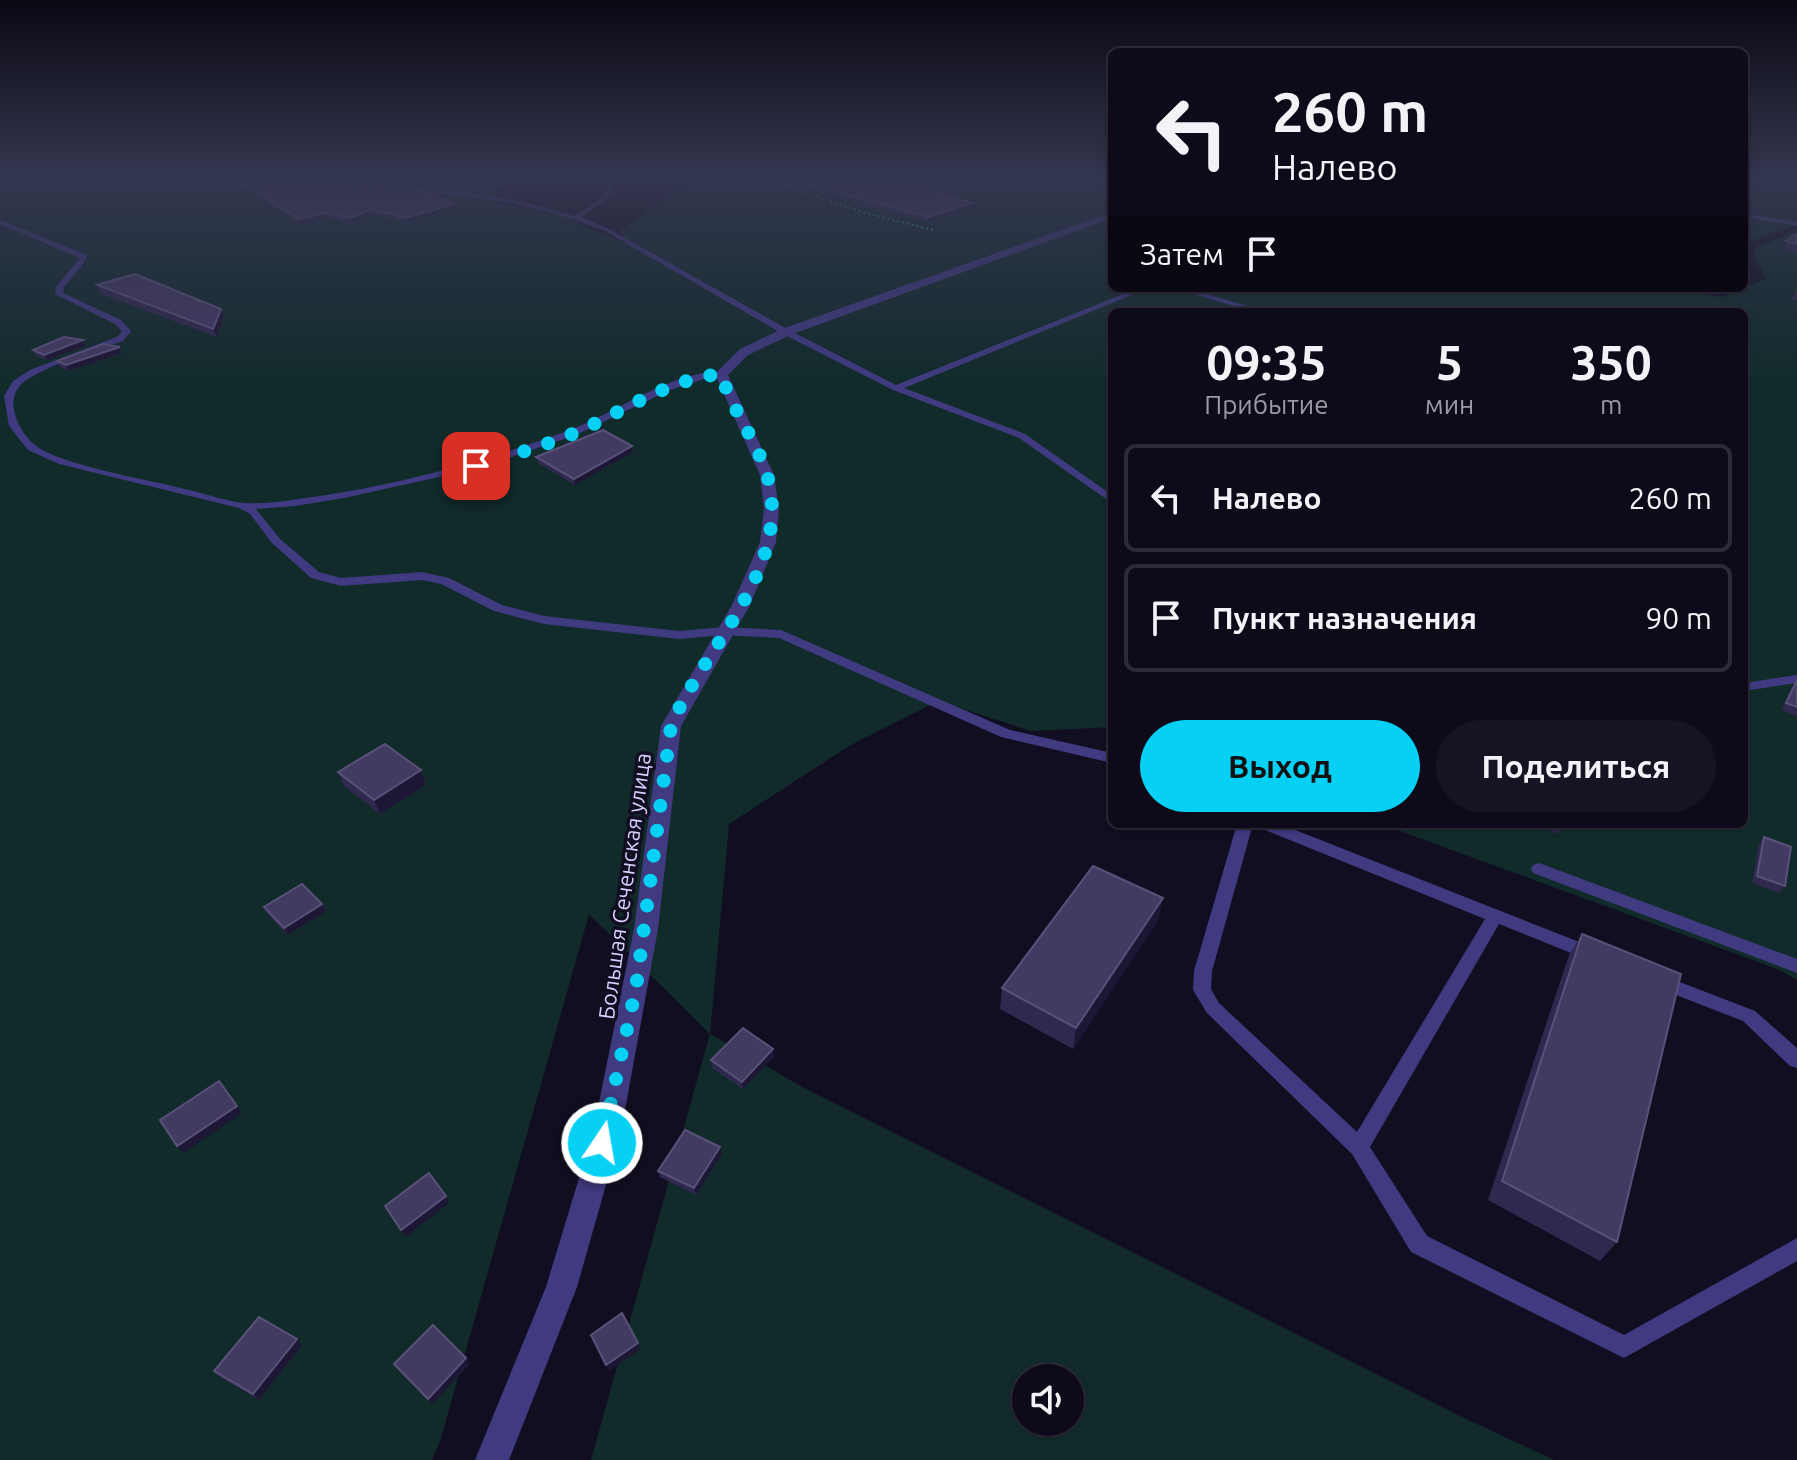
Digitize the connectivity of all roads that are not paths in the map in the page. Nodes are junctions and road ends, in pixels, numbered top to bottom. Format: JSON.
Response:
{"nodes":[{"id":1,"x":58,"y":246,"type":"edge"},
{"id":2,"x":635,"y":246,"type":"edge"},
{"id":3,"x":1025,"y":246,"type":"edge"},
{"id":4,"x":1135,"y":292,"type":"edge"},
{"id":5,"x":1192,"y":292,"type":"edge"},
{"id":6,"x":1249,"y":308,"type":"edge"},
{"id":7,"x":786,"y":332,"type":"junction"},
{"id":8,"x":721,"y":374,"type":"junction"},
{"id":9,"x":896,"y":388,"type":"junction"},
{"id":10,"x":1108,"y":497,"type":"edge"},
{"id":11,"x":243,"y":506,"type":"junction"},
{"id":12,"x":724,"y":631,"type":"junction"},
{"id":13,"x":1797,"y":679,"type":"edge"},
{"id":14,"x":1748,"y":686,"type":"edge"},
{"id":15,"x":1108,"y":757,"type":"edge"},
{"id":16,"x":1244,"y":828,"type":"edge"},
{"id":17,"x":1275,"y":828,"type":"edge"},
{"id":18,"x":1539,"y":869,"type":"dead end"},
{"id":19,"x":1496,"y":915,"type":"junction"},
{"id":20,"x":1608,"y":960,"type":"edge"},
{"id":21,"x":1797,"y":966,"type":"edge"},
{"id":22,"x":1636,"y":972,"type":"edge"},
{"id":23,"x":1797,"y":1060,"type":"edge"},
{"id":24,"x":1359,"y":1147,"type":"junction"},
{"id":25,"x":1797,"y":1249,"type":"edge"},
{"id":26,"x":492,"y":1460,"type":"edge"}],
"edges":[{"from":1,"to":11,"type":"lane"},
{"from":2,"to":7,"type":"lane"},
{"from":3,"to":7,"type":"street"},
{"from":4,"to":9,"type":"lane"},
{"from":5,"to":6,"type":"lane"},
{"from":7,"to":8,"type":"street"},
{"from":7,"to":9,"type":"lane"},
{"from":8,"to":11,"type":"lane"},
{"from":8,"to":12,"type":"street","name":"Большая Сеченская улица"},
{"from":9,"to":10,"type":"lane"},
{"from":11,"to":12,"type":"lane"},
{"from":12,"to":15,"type":"lane"},
{"from":12,"to":26,"type":"street","name":"Большая Сеченская улица"},
{"from":13,"to":14,"type":"lane"},
{"from":16,"to":24,"type":"lane"},
{"from":17,"to":19,"type":"lane"},
{"from":18,"to":21,"type":"lane"},
{"from":19,"to":20,"type":"lane"},
{"from":19,"to":24,"type":"lane"},
{"from":22,"to":23,"type":"lane"},
{"from":24,"to":25,"type":"lane"}]}
